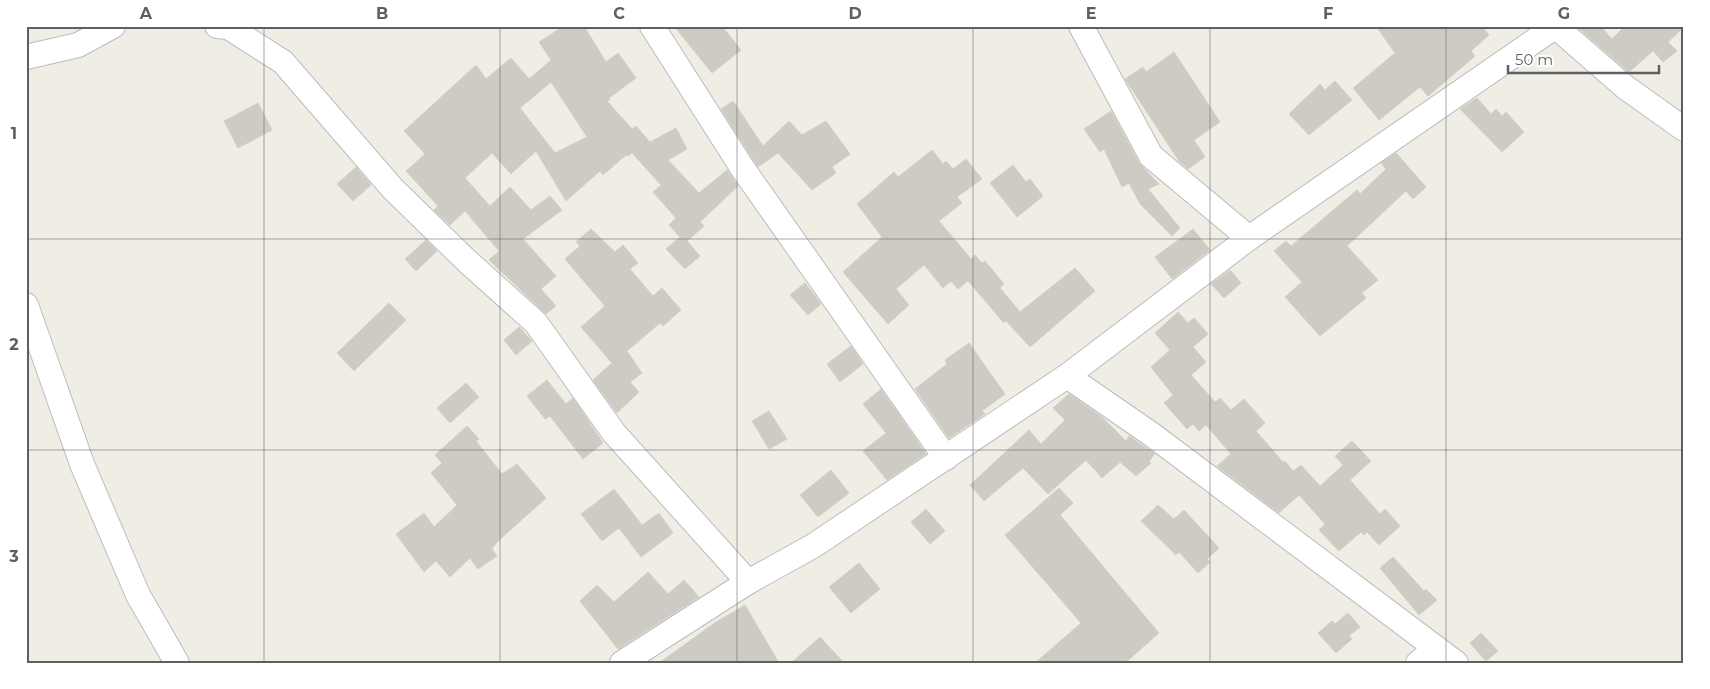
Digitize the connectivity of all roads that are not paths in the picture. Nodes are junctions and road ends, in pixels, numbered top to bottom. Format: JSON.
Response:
{"nodes":[{"id":1,"x":113,"y":26,"type":"edge"},
{"id":2,"x":217,"y":26,"type":"edge"},
{"id":3,"x":652,"y":26,"type":"edge"},
{"id":4,"x":1081,"y":26,"type":"edge"},
{"id":5,"x":1556,"y":26,"type":"edge"},
{"id":6,"x":26,"y":57,"type":"edge"},
{"id":7,"x":1684,"y":128,"type":"edge"},
{"id":8,"x":1249,"y":238,"type":"junction"},
{"id":9,"x":26,"y":304,"type":"edge"},
{"id":10,"x":1067,"y":376,"type":"junction"},
{"id":11,"x":946,"y":458,"type":"junction"},
{"id":12,"x":748,"y":582,"type":"junction"},
{"id":13,"x":1436,"y":648,"type":"junction"},
{"id":14,"x":177,"y":663,"type":"edge"},
{"id":15,"x":622,"y":663,"type":"edge"},
{"id":16,"x":1418,"y":663,"type":"edge"},
{"id":17,"x":1456,"y":663,"type":"edge"}],
"edges":[{"from":1,"to":6,"type":"street"},
{"from":2,"to":12,"type":"street"},
{"from":3,"to":11,"type":"street"},
{"from":4,"to":8,"type":"street"},
{"from":5,"to":7,"type":"street"},
{"from":5,"to":8,"type":"street"},
{"from":8,"to":10,"type":"street"},
{"from":9,"to":14,"type":"street"},
{"from":10,"to":11,"type":"street"},
{"from":10,"to":13,"type":"street"},
{"from":11,"to":12,"type":"street"},
{"from":12,"to":15,"type":"street"},
{"from":13,"to":16,"type":"street"},
{"from":13,"to":17,"type":"street"}]}
